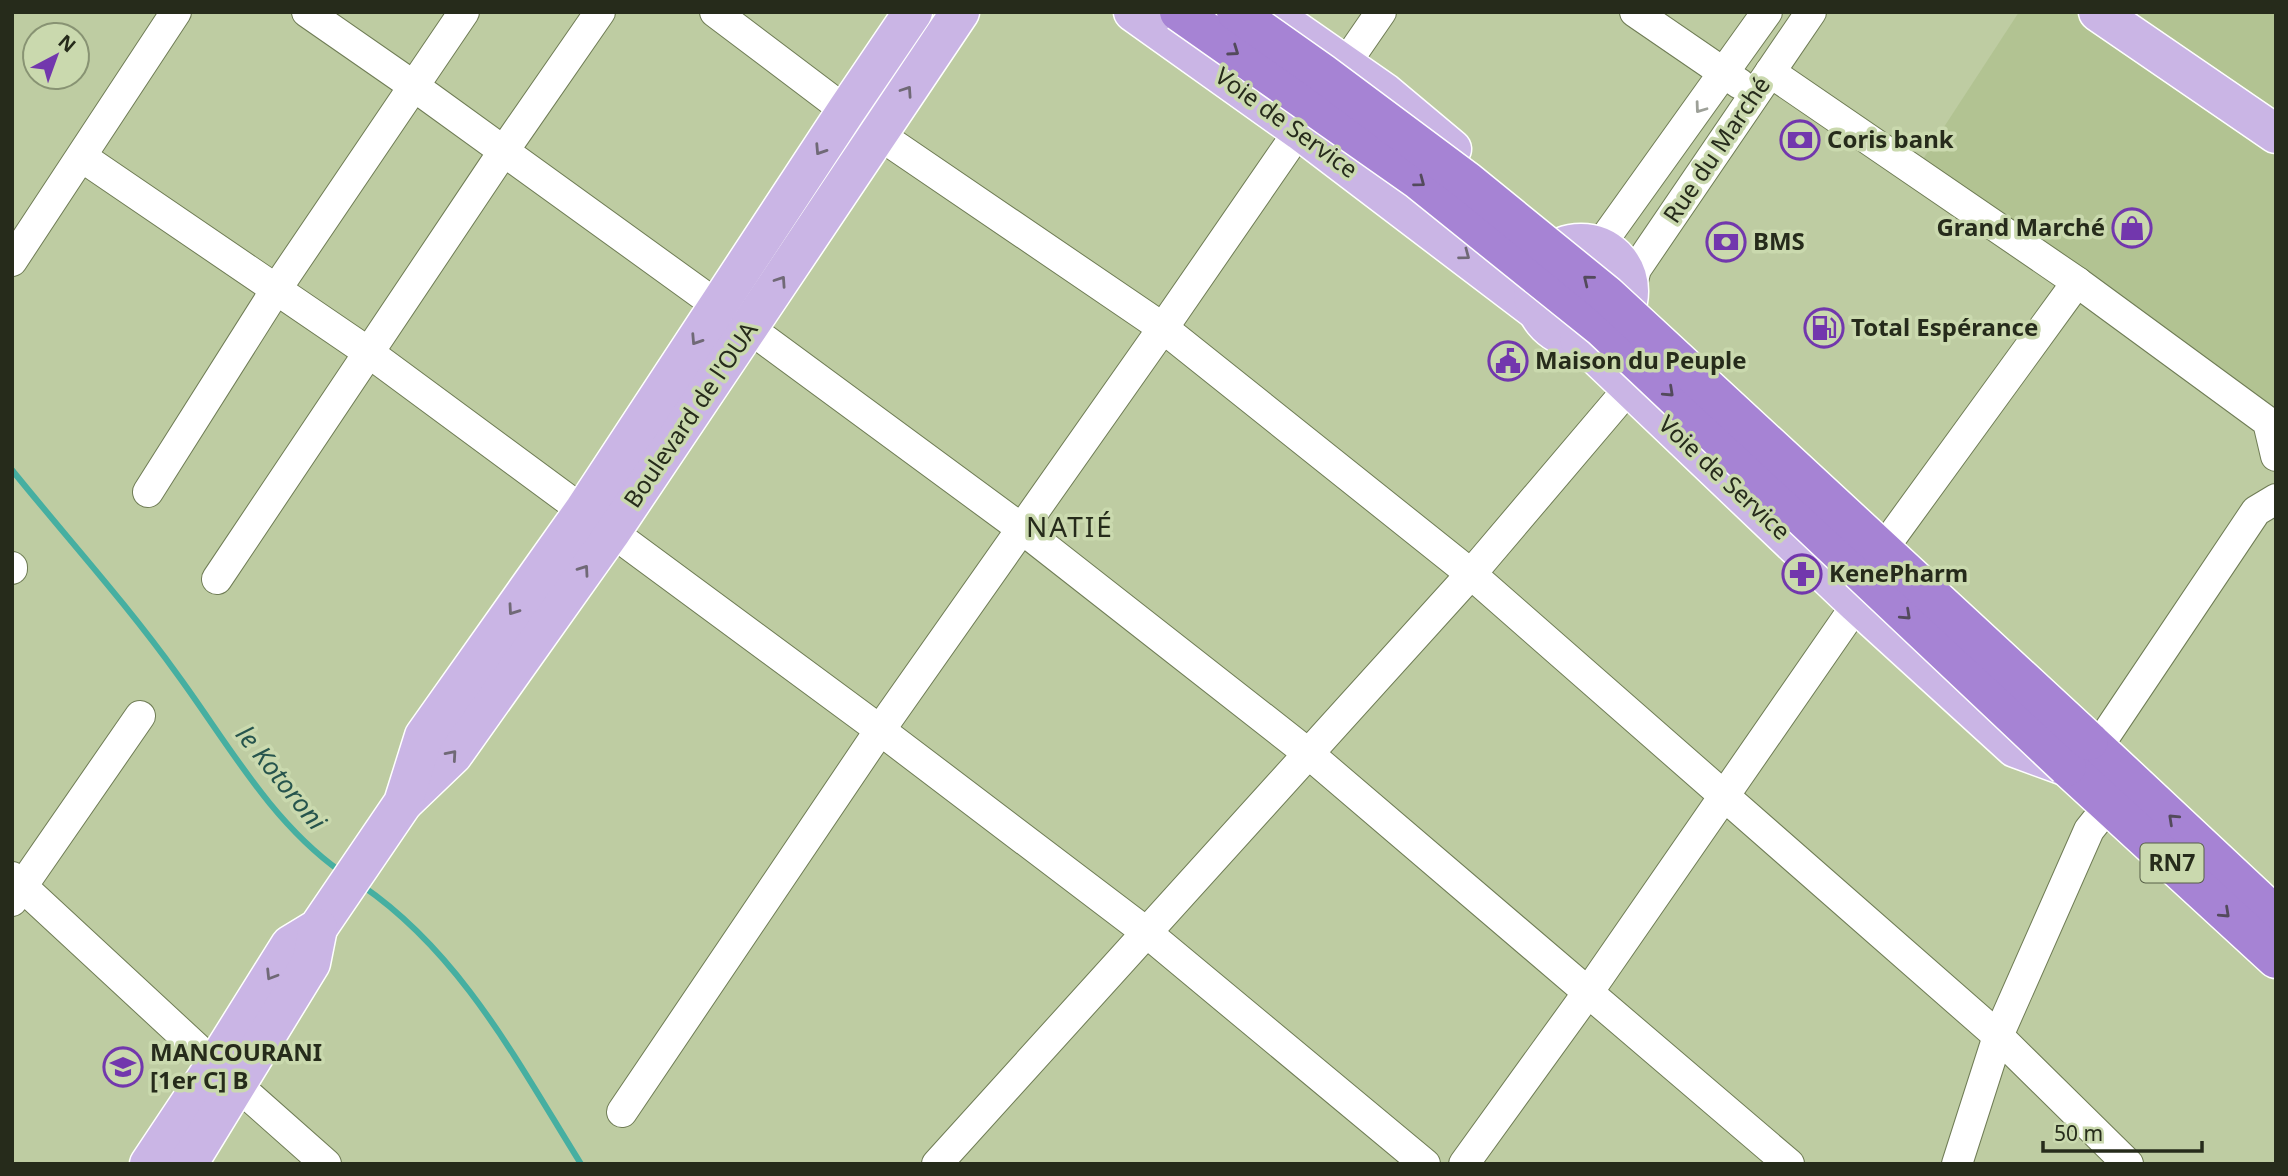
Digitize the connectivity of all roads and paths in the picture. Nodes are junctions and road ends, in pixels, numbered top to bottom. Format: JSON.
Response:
{"nodes":[{"id":1,"x":176,"y":12,"type":"edge"},
{"id":2,"x":307,"y":12,"type":"edge"},
{"id":3,"x":464,"y":12,"type":"edge"},
{"id":4,"x":600,"y":12,"type":"edge"},
{"id":5,"x":715,"y":12,"type":"edge"},
{"id":6,"x":913,"y":12,"type":"edge"},
{"id":7,"x":960,"y":12,"type":"edge"},
{"id":8,"x":1133,"y":12,"type":"edge"},
{"id":9,"x":1178,"y":12,"type":"edge"},
{"id":10,"x":1236,"y":12,"type":"edge"},
{"id":11,"x":1269,"y":12,"type":"edge"},
{"id":12,"x":1381,"y":12,"type":"edge"},
{"id":13,"x":1635,"y":12,"type":"edge"},
{"id":14,"x":1767,"y":12,"type":"edge"},
{"id":15,"x":1811,"y":12,"type":"edge"},
{"id":16,"x":2112,"y":16,"type":"edge"},
{"id":17,"x":1345,"y":64,"type":"junction"},
{"id":18,"x":1725,"y":74,"type":"junction"},
{"id":19,"x":1762,"y":83,"type":"junction"},
{"id":20,"x":415,"y":87,"type":"junction"},
{"id":21,"x":846,"y":111,"type":"junction"},
{"id":22,"x":1300,"y":131,"type":"junction"},
{"id":23,"x":878,"y":134,"type":"junction"},
{"id":24,"x":2276,"y":134,"type":"edge"},
{"id":25,"x":503,"y":152,"type":"junction"},
{"id":26,"x":82,"y":157,"type":"junction"},
{"id":27,"x":1581,"y":245,"type":"junction"},
{"id":28,"x":12,"y":261,"type":"edge"},
{"id":29,"x":2077,"y":282,"type":"junction"},
{"id":30,"x":277,"y":288,"type":"junction"},
{"id":31,"x":1630,"y":292,"type":"junction"},
{"id":32,"x":718,"y":306,"type":"junction"},
{"id":33,"x":1538,"y":312,"type":"junction"},
{"id":34,"x":749,"y":328,"type":"junction"},
{"id":35,"x":1163,"y":328,"type":"junction"},
{"id":36,"x":1579,"y":339,"type":"junction"},
{"id":37,"x":369,"y":352,"type":"junction"},
{"id":38,"x":1629,"y":388,"type":"junction"},
{"id":39,"x":2272,"y":416,"type":"edge"},
{"id":40,"x":2276,"y":456,"type":"edge"},
{"id":41,"x":148,"y":492,"type":"dead end"},
{"id":42,"x":2276,"y":499,"type":"edge"},
{"id":43,"x":598,"y":521,"type":"junction"},
{"id":44,"x":1022,"y":529,"type":"junction"},
{"id":45,"x":1893,"y":535,"type":"junction"},
{"id":46,"x":1471,"y":575,"type":"junction"},
{"id":47,"x":217,"y":579,"type":"dead end"},
{"id":48,"x":1857,"y":604,"type":"junction"},
{"id":49,"x":140,"y":716,"type":"dead end"},
{"id":50,"x":880,"y":730,"type":"junction"},
{"id":51,"x":2084,"y":752,"type":"junction"},
{"id":52,"x":1309,"y":754,"type":"junction"},
{"id":53,"x":1722,"y":796,"type":"junction"},
{"id":54,"x":2109,"y":805,"type":"junction"},
{"id":55,"x":15,"y":888,"type":"edge"},
{"id":56,"x":2276,"y":916,"type":"edge"},
{"id":57,"x":1146,"y":932,"type":"junction"},
{"id":58,"x":2276,"y":959,"type":"edge"},
{"id":59,"x":1589,"y":991,"type":"junction"},
{"id":60,"x":1998,"y":1036,"type":"junction"},
{"id":61,"x":226,"y":1075,"type":"junction"},
{"id":62,"x":622,"y":1112,"type":"dead end"},
{"id":63,"x":149,"y":1164,"type":"edge"},
{"id":64,"x":188,"y":1164,"type":"edge"},
{"id":65,"x":326,"y":1164,"type":"edge"},
{"id":66,"x":937,"y":1164,"type":"edge"},
{"id":67,"x":1425,"y":1164,"type":"edge"},
{"id":68,"x":1464,"y":1164,"type":"edge"},
{"id":69,"x":1789,"y":1164,"type":"edge"},
{"id":70,"x":1957,"y":1164,"type":"edge"},
{"id":71,"x":2128,"y":1164,"type":"edge"}],
"edges":[{"from":1,"to":26,"type":"street"},
{"from":2,"to":20,"type":"street"},
{"from":3,"to":20,"type":"street"},
{"from":4,"to":25,"type":"street"},
{"from":5,"to":21,"type":"street"},
{"from":6,"to":21,"type":"main road"},
{"from":23,"to":7,"type":"main road","name":"Boulevard de l'OUA","one_way":true},
{"from":8,"to":22,"type":"main road","name":"Voie de Service"},
{"from":9,"to":51,"type":"highway","number":"RN7","one_way":true,"bridge":true},
{"from":51,"to":10,"type":"highway","number":"RN7","one_way":true,"bridge":true},
{"from":11,"to":17,"type":"main road"},
{"from":12,"to":17,"type":"street"},
{"from":13,"to":18,"type":"street"},
{"from":14,"to":18,"type":"street"},
{"from":15,"to":19,"type":"street","name":"Rue du Marché"},
{"from":16,"to":24,"type":"main road"},
{"from":17,"to":22,"type":"street"},
{"from":17,"to":27,"type":"main road"},
{"from":18,"to":19,"type":"street"},
{"from":18,"to":27,"type":"street","one_way":true},
{"from":19,"to":29,"type":"street"},
{"from":19,"to":31,"type":"street","name":"Rue du Marché"},
{"from":20,"to":25,"type":"street"},
{"from":20,"to":30,"type":"street"},
{"from":21,"to":32,"type":"main road","one_way":true},
{"from":22,"to":33,"type":"main road","name":"Voie de Service","one_way":true},
{"from":22,"to":35,"type":"street"},
{"from":34,"to":23,"type":"main road","name":"Boulevard de l'OUA","one_way":true},
{"from":23,"to":35,"type":"street"},
{"from":25,"to":32,"type":"street"},
{"from":25,"to":37,"type":"street"},
{"from":26,"to":28,"type":"street"},
{"from":26,"to":30,"type":"street"},
{"from":27,"to":31,"type":"main road"},
{"from":27,"to":33,"type":"main road"},
{"from":29,"to":39,"type":"street"},
{"from":29,"to":45,"type":"street"},
{"from":30,"to":37,"type":"street"},
{"from":30,"to":41,"type":"street"},
{"from":31,"to":36,"type":"main road"},
{"from":31,"to":45,"type":"main road"},
{"from":32,"to":43,"type":"main road","one_way":true},
{"from":33,"to":36,"type":"main road"},
{"from":34,"to":43,"type":"main road","name":"Boulevard de l'OUA"},
{"from":34,"to":44,"type":"street"},
{"from":35,"to":44,"type":"street"},
{"from":35,"to":46,"type":"street"},
{"from":36,"to":38,"type":"main road","name":"Voie de Service"},
{"from":37,"to":43,"type":"street"},
{"from":37,"to":47,"type":"street"},
{"from":38,"to":46,"type":"street"},
{"from":38,"to":48,"type":"main road","name":"Voie de Service"},
{"from":39,"to":40,"type":"street"},
{"from":42,"to":51,"type":"street"},
{"from":43,"to":50,"type":"street"},
{"from":43,"to":61,"type":"main road"},
{"from":44,"to":50,"type":"street"},
{"from":44,"to":52,"type":"street"},
{"from":45,"to":51,"type":"main road"},
{"from":46,"to":52,"type":"street"},
{"from":46,"to":53,"type":"street"},
{"from":48,"to":51,"type":"main road","name":"Voie de Service"},
{"from":48,"to":53,"type":"street"},
{"from":49,"to":55,"type":"street"},
{"from":50,"to":57,"type":"street"},
{"from":50,"to":62,"type":"street"},
{"from":51,"to":54,"type":"highway","number":"RN7"},
{"from":56,"to":51,"type":"highway","number":"RN7","one_way":true},
{"from":52,"to":57,"type":"street"},
{"from":52,"to":59,"type":"street"},
{"from":53,"to":59,"type":"street"},
{"from":53,"to":60,"type":"street"},
{"from":54,"to":58,"type":"highway","number":"RN7","one_way":true},
{"from":54,"to":60,"type":"street"},
{"from":55,"to":61,"type":"street"},
{"from":57,"to":66,"type":"street"},
{"from":57,"to":67,"type":"street"},
{"from":59,"to":68,"type":"street"},
{"from":59,"to":69,"type":"street"},
{"from":60,"to":70,"type":"street"},
{"from":60,"to":71,"type":"street"},
{"from":61,"to":63,"type":"main road"},
{"from":61,"to":64,"type":"main road"},
{"from":61,"to":65,"type":"street"}]}
